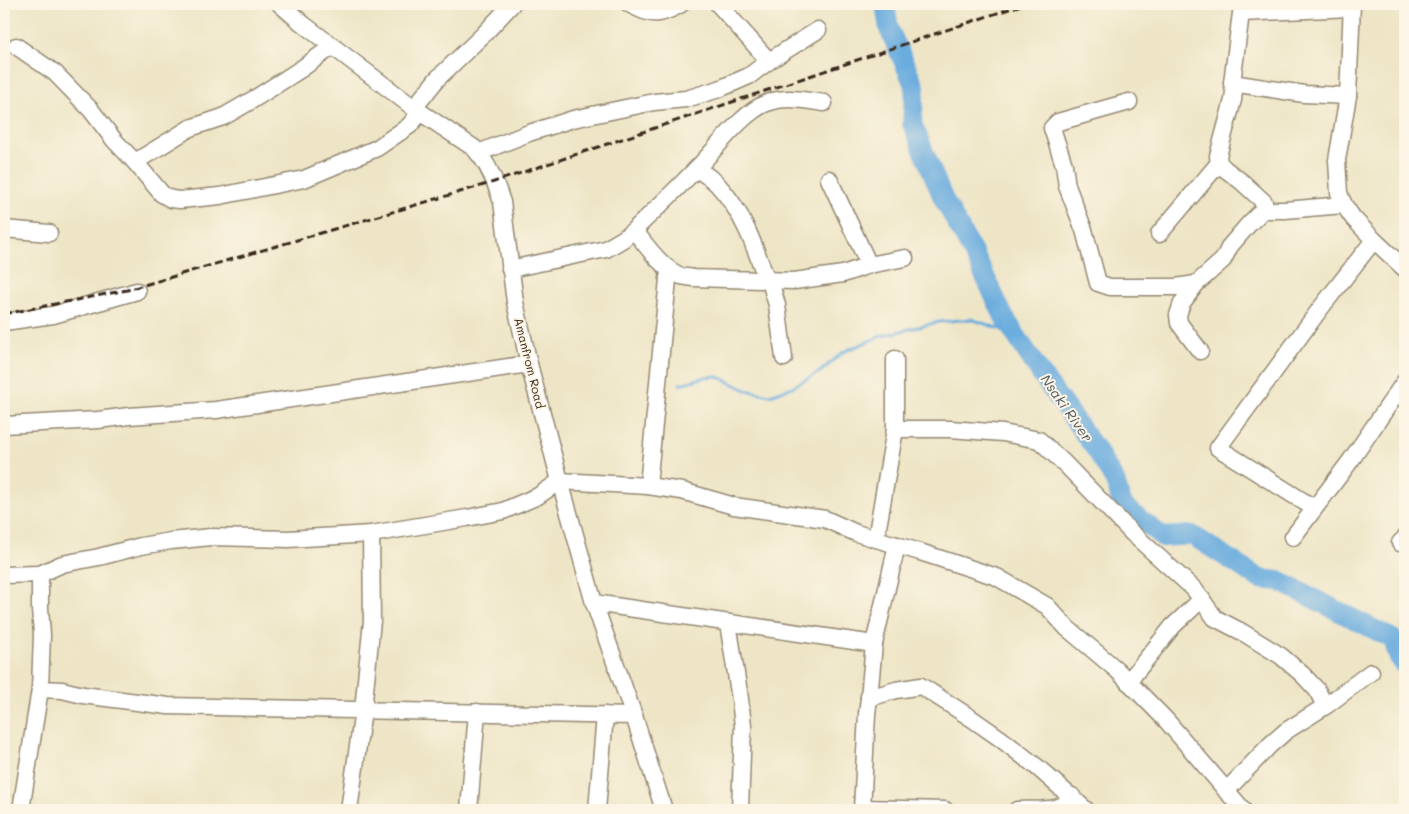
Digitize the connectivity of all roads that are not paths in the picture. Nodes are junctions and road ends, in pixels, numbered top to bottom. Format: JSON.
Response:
{"nodes":[{"id":1,"x":280,"y":4,"type":"edge"},
{"id":2,"x":512,"y":4,"type":"edge"},
{"id":3,"x":629,"y":4,"type":"edge"},
{"id":4,"x":681,"y":4,"type":"edge"},
{"id":5,"x":718,"y":4,"type":"edge"},
{"id":6,"x":1351,"y":6,"type":"edge"},
{"id":7,"x":1242,"y":8,"type":"edge"},
{"id":8,"x":818,"y":30,"type":"dead end"},
{"id":9,"x":16,"y":46,"type":"dead end"},
{"id":10,"x":333,"y":46,"type":"junction"},
{"id":11,"x":769,"y":61,"type":"junction"},
{"id":12,"x":1232,"y":82,"type":"junction"},
{"id":13,"x":1348,"y":96,"type":"junction"},
{"id":14,"x":1129,"y":102,"type":"dead end"},
{"id":15,"x":824,"y":103,"type":"dead end"},
{"id":16,"x":417,"y":110,"type":"junction"},
{"id":17,"x":478,"y":152,"type":"junction"},
{"id":18,"x":135,"y":162,"type":"junction"},
{"id":19,"x":1219,"y":163,"type":"junction"},
{"id":20,"x":697,"y":169,"type":"junction"},
{"id":21,"x":829,"y":179,"type":"dead end"},
{"id":22,"x":1344,"y":205,"type":"junction"},
{"id":23,"x":1263,"y":210,"type":"junction"},
{"id":24,"x":4,"y":229,"type":"edge"},
{"id":25,"x":634,"y":230,"type":"junction"},
{"id":26,"x":49,"y":232,"type":"dead end"},
{"id":27,"x":1160,"y":234,"type":"dead end"},
{"id":28,"x":1374,"y":240,"type":"junction"},
{"id":29,"x":905,"y":258,"type":"dead end"},
{"id":30,"x":869,"y":265,"type":"junction"},
{"id":31,"x":510,"y":269,"type":"junction"},
{"id":32,"x":669,"y":269,"type":"junction"},
{"id":33,"x":1405,"y":269,"type":"edge"},
{"id":34,"x":768,"y":281,"type":"junction"},
{"id":35,"x":1196,"y":284,"type":"junction"},
{"id":36,"x":137,"y":291,"type":"dead end"},
{"id":37,"x":4,"y":322,"type":"edge"},
{"id":38,"x":1200,"y":351,"type":"dead end"},
{"id":39,"x":784,"y":358,"type":"dead end"},
{"id":40,"x":895,"y":359,"type":"dead end"},
{"id":41,"x":529,"y":364,"type":"junction"},
{"id":42,"x":1405,"y":381,"type":"edge"},
{"id":43,"x":4,"y":425,"type":"edge"},
{"id":44,"x":895,"y":429,"type":"junction"},
{"id":45,"x":560,"y":481,"type":"junction"},
{"id":46,"x":648,"y":486,"type":"junction"},
{"id":47,"x":1314,"y":508,"type":"junction"},
{"id":48,"x":371,"y":534,"type":"junction"},
{"id":49,"x":1293,"y":537,"type":"dead end"},
{"id":50,"x":876,"y":539,"type":"junction"},
{"id":51,"x":897,"y":545,"type":"junction"},
{"id":52,"x":40,"y":574,"type":"junction"},
{"id":53,"x":4,"y":575,"type":"edge"},
{"id":54,"x":1202,"y":599,"type":"junction"},
{"id":55,"x":594,"y":603,"type":"junction"},
{"id":56,"x":728,"y":623,"type":"junction"},
{"id":57,"x":874,"y":644,"type":"junction"},
{"id":58,"x":1370,"y":672,"type":"dead end"},
{"id":59,"x":1128,"y":682,"type":"junction"},
{"id":60,"x":40,"y":689,"type":"junction"},
{"id":61,"x":870,"y":698,"type":"junction"},
{"id":62,"x":1324,"y":706,"type":"junction"},
{"id":63,"x":363,"y":710,"type":"junction"},
{"id":64,"x":477,"y":712,"type":"junction"},
{"id":65,"x":606,"y":715,"type":"junction"},
{"id":66,"x":634,"y":716,"type":"junction"},
{"id":67,"x":1226,"y":791,"type":"junction"},
{"id":68,"x":1072,"y":796,"type":"junction"},
{"id":69,"x":862,"y":809,"type":"edge"},
{"id":70,"x":21,"y":810,"type":"edge"},
{"id":71,"x":349,"y":810,"type":"edge"},
{"id":72,"x":469,"y":810,"type":"edge"},
{"id":73,"x":597,"y":810,"type":"edge"},
{"id":74,"x":664,"y":810,"type":"edge"},
{"id":75,"x":740,"y":810,"type":"edge"},
{"id":76,"x":945,"y":810,"type":"edge"},
{"id":77,"x":1017,"y":810,"type":"edge"},
{"id":78,"x":1086,"y":810,"type":"edge"},
{"id":79,"x":1243,"y":810,"type":"edge"}],
"edges":[{"from":1,"to":10,"type":"street","name":"Amanfrom Road"},
{"from":2,"to":16,"type":"street"},
{"from":3,"to":4,"type":"street"},
{"from":5,"to":11,"type":"street"},
{"from":6,"to":7,"type":"street"},
{"from":6,"to":13,"type":"street"},
{"from":7,"to":12,"type":"street"},
{"from":8,"to":11,"type":"street"},
{"from":9,"to":18,"type":"street"},
{"from":10,"to":16,"type":"street","name":"Amanfrom Road"},
{"from":10,"to":18,"type":"street"},
{"from":11,"to":17,"type":"street"},
{"from":12,"to":13,"type":"street"},
{"from":12,"to":19,"type":"street"},
{"from":13,"to":22,"type":"street"},
{"from":14,"to":35,"type":"street"},
{"from":15,"to":20,"type":"street"},
{"from":16,"to":17,"type":"street","name":"Amanfrom Road"},
{"from":16,"to":18,"type":"street"},
{"from":17,"to":31,"type":"street","name":"Amanfrom Road"},
{"from":19,"to":23,"type":"street"},
{"from":19,"to":27,"type":"street"},
{"from":20,"to":25,"type":"street"},
{"from":20,"to":34,"type":"street"},
{"from":21,"to":30,"type":"street"},
{"from":22,"to":23,"type":"street"},
{"from":22,"to":28,"type":"street"},
{"from":23,"to":35,"type":"street"},
{"from":24,"to":26,"type":"street"},
{"from":25,"to":31,"type":"street"},
{"from":25,"to":32,"type":"street"},
{"from":28,"to":33,"type":"street"},
{"from":28,"to":47,"type":"street"},
{"from":29,"to":30,"type":"street"},
{"from":30,"to":34,"type":"street"},
{"from":31,"to":41,"type":"street","name":"Amanfrom Road"},
{"from":32,"to":34,"type":"street"},
{"from":32,"to":46,"type":"street"},
{"from":34,"to":39,"type":"street"},
{"from":35,"to":38,"type":"street"},
{"from":36,"to":37,"type":"street"},
{"from":40,"to":44,"type":"street"},
{"from":41,"to":43,"type":"street"},
{"from":41,"to":45,"type":"street","name":"Amanfrom Road"},
{"from":42,"to":47,"type":"street"},
{"from":44,"to":50,"type":"street"},
{"from":44,"to":54,"type":"street"},
{"from":45,"to":46,"type":"street"},
{"from":45,"to":48,"type":"street"},
{"from":45,"to":55,"type":"street","name":"Amanfrom Road"},
{"from":46,"to":50,"type":"street"},
{"from":47,"to":49,"type":"street"},
{"from":48,"to":52,"type":"street"},
{"from":48,"to":63,"type":"street"},
{"from":50,"to":51,"type":"street"},
{"from":51,"to":57,"type":"street"},
{"from":51,"to":59,"type":"street"},
{"from":52,"to":53,"type":"street"},
{"from":52,"to":60,"type":"street"},
{"from":54,"to":59,"type":"street"},
{"from":54,"to":62,"type":"street"},
{"from":55,"to":56,"type":"street"},
{"from":55,"to":66,"type":"street","name":"Amanfrom Road"},
{"from":56,"to":57,"type":"street"},
{"from":56,"to":75,"type":"street"},
{"from":57,"to":61,"type":"street"},
{"from":58,"to":62,"type":"street"},
{"from":59,"to":67,"type":"street"},
{"from":60,"to":63,"type":"street"},
{"from":60,"to":70,"type":"street"},
{"from":61,"to":68,"type":"street"},
{"from":61,"to":69,"type":"street"},
{"from":62,"to":67,"type":"street"},
{"from":63,"to":64,"type":"street"},
{"from":63,"to":71,"type":"street"},
{"from":64,"to":65,"type":"street"},
{"from":64,"to":72,"type":"street"},
{"from":65,"to":66,"type":"street"},
{"from":65,"to":73,"type":"street"},
{"from":66,"to":74,"type":"street","name":"Amanfrom Road"},
{"from":67,"to":79,"type":"street"},
{"from":68,"to":77,"type":"street"},
{"from":68,"to":78,"type":"street"},
{"from":69,"to":76,"type":"street"}]}
